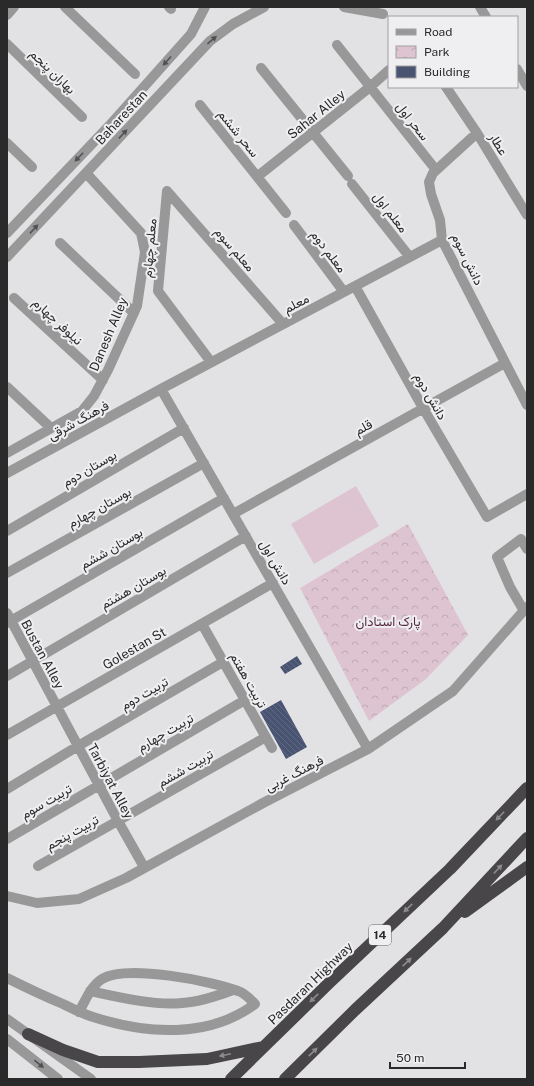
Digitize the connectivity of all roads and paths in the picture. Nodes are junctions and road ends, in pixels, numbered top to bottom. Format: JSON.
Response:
{"nodes":[{"id":1,"x":14,"y":7,"type":"edge"},
{"id":2,"x":64,"y":7,"type":"edge"},
{"id":3,"x":205,"y":7,"type":"edge"},
{"id":4,"x":264,"y":7,"type":"edge"},
{"id":5,"x":344,"y":7,"type":"edge"},
{"id":6,"x":480,"y":7,"type":"edge"},
{"id":7,"x":383,"y":13,"type":"edge"},
{"id":8,"x":7,"y":15,"type":"edge"},
{"id":9,"x":485,"y":16,"type":"edge"},
{"id":10,"x":7,"y":44,"type":"edge"},
{"id":11,"x":337,"y":45,"type":"dead end"},
{"id":12,"x":261,"y":68,"type":"dead end"},
{"id":13,"x":388,"y":71,"type":"edge"},
{"id":14,"x":518,"y":71,"type":"edge"},
{"id":15,"x":135,"y":74,"type":"dead end"},
{"id":16,"x":527,"y":86,"type":"edge"},
{"id":17,"x":370,"y":87,"type":"junction"},
{"id":18,"x":447,"y":88,"type":"edge"},
{"id":19,"x":200,"y":105,"type":"dead end"},
{"id":20,"x":82,"y":117,"type":"dead end"},
{"id":21,"x":313,"y":132,"type":"junction"},
{"id":22,"x":477,"y":133,"type":"junction"},
{"id":23,"x":7,"y":143,"type":"edge"},
{"id":24,"x":32,"y":166,"type":"dead end"},
{"id":25,"x":436,"y":170,"type":"junction"},
{"id":26,"x":86,"y":173,"type":"junction"},
{"id":27,"x":258,"y":176,"type":"junction"},
{"id":28,"x":167,"y":191,"type":"joint"},
{"id":29,"x":286,"y":213,"type":"dead end"},
{"id":30,"x":527,"y":215,"type":"edge"},
{"id":31,"x":294,"y":225,"type":"dead end"},
{"id":32,"x":7,"y":233,"type":"edge"},
{"id":33,"x":442,"y":240,"type":"junction"},
{"id":34,"x":60,"y":243,"type":"dead end"},
{"id":35,"x":409,"y":256,"type":"junction"},
{"id":36,"x":7,"y":257,"type":"edge"},
{"id":37,"x":355,"y":286,"type":"junction"},
{"id":38,"x":344,"y":292,"type":"junction"},
{"id":39,"x":14,"y":298,"type":"dead end"},
{"id":40,"x":134,"y":313,"type":"junction"},
{"id":41,"x":283,"y":324,"type":"junction"},
{"id":42,"x":211,"y":362,"type":"junction"},
{"id":43,"x":505,"y":363,"type":"junction"},
{"id":44,"x":103,"y":380,"type":"junction"},
{"id":45,"x":7,"y":387,"type":"edge"},
{"id":46,"x":161,"y":389,"type":"junction"},
{"id":47,"x":527,"y":405,"type":"edge"},
{"id":48,"x":423,"y":408,"type":"junction"},
{"id":49,"x":51,"y":428,"type":"junction"},
{"id":50,"x":184,"y":428,"type":"junction"},
{"id":51,"x":7,"y":453,"type":"edge"},
{"id":52,"x":204,"y":463,"type":"junction"},
{"id":53,"x":7,"y":472,"type":"edge"},
{"id":54,"x":527,"y":494,"type":"edge"},
{"id":55,"x":224,"y":498,"type":"junction"},
{"id":56,"x":233,"y":514,"type":"junction"},
{"id":57,"x":7,"y":531,"type":"edge"},
{"id":58,"x":246,"y":536,"type":"junction"},
{"id":59,"x":527,"y":549,"type":"edge"},
{"id":60,"x":7,"y":573,"type":"edge"},
{"id":61,"x":273,"y":583,"type":"junction"},
{"id":62,"x":525,"y":609,"type":"edge"},
{"id":63,"x":8,"y":619,"type":"edge"},
{"id":64,"x":202,"y":624,"type":"junction"},
{"id":65,"x":32,"y":661,"type":"junction"},
{"id":66,"x":224,"y":662,"type":"junction"},
{"id":67,"x":7,"y":676,"type":"edge"},
{"id":68,"x":245,"y":700,"type":"junction"},
{"id":69,"x":57,"y":707,"type":"junction"},
{"id":70,"x":7,"y":735,"type":"edge"},
{"id":71,"x":266,"y":737,"type":"junction"},
{"id":72,"x":78,"y":746,"type":"junction"},
{"id":73,"x":272,"y":748,"type":"dead end"},
{"id":74,"x":368,"y":749,"type":"junction"},
{"id":75,"x":98,"y":785,"type":"junction"},
{"id":76,"x":527,"y":788,"type":"edge"},
{"id":77,"x":7,"y":789,"type":"edge"},
{"id":78,"x":118,"y":821,"type":"junction"},
{"id":79,"x":527,"y":838,"type":"edge"},
{"id":80,"x":7,"y":839,"type":"edge"},
{"id":81,"x":38,"y":866,"type":"dead end"},
{"id":82,"x":144,"y":867,"type":"junction"},
{"id":83,"x":527,"y":868,"type":"edge"},
{"id":84,"x":7,"y":896,"type":"edge"},
{"id":85,"x":443,"y":928,"type":"junction"},
{"id":86,"x":7,"y":978,"type":"edge"},
{"id":87,"x":233,"y":990,"type":"junction"},
{"id":88,"x":90,"y":991,"type":"junction"},
{"id":89,"x":79,"y":1012,"type":"junction"},
{"id":90,"x":7,"y":1019,"type":"edge"},
{"id":91,"x":28,"y":1034,"type":"junction"},
{"id":92,"x":7,"y":1039,"type":"edge"},
{"id":93,"x":263,"y":1047,"type":"junction"},
{"id":94,"x":19,"y":1048,"type":"junction"},
{"id":95,"x":68,"y":1063,"type":"junction"},
{"id":96,"x":58,"y":1079,"type":"edge"},
{"id":97,"x":91,"y":1079,"type":"edge"},
{"id":98,"x":231,"y":1079,"type":"edge"},
{"id":99,"x":285,"y":1079,"type":"edge"}],
"edges":[{"from":1,"to":8,"type":"street"},
{"from":2,"to":15,"type":"street"},
{"from":3,"to":32,"type":"street","name":"Baharestan","one_way":true},
{"from":26,"to":4,"type":"street","name":"Baharestan","one_way":true},
{"from":5,"to":7,"type":"street"},
{"from":6,"to":9,"type":"street"},
{"from":10,"to":20,"type":"street","name":"بهاران پنجم"},
{"from":11,"to":17,"type":"street","name":"سحر اول"},
{"from":12,"to":21,"type":"street","name":"معلم اول"},
{"from":13,"to":17,"type":"street","name":"Sahar Alley"},
{"from":14,"to":16,"type":"street"},
{"from":17,"to":21,"type":"street","name":"Sahar Alley"},
{"from":17,"to":25,"type":"street","name":"سحر اول"},
{"from":18,"to":22,"type":"street","name":"عطار"},
{"from":19,"to":27,"type":"street","name":"سحر ششم"},
{"from":21,"to":27,"type":"street","name":"Sahar Alley"},
{"from":21,"to":35,"type":"street","name":"معلم اول"},
{"from":22,"to":25,"type":"street"},
{"from":22,"to":30,"type":"street","name":"عطار"},
{"from":23,"to":24,"type":"street"},
{"from":25,"to":33,"type":"street","name":"دانش سوم"},
{"from":36,"to":26,"type":"street","name":"Baharestan","one_way":true},
{"from":26,"to":40,"type":"street","name":"Danesh Alley"},
{"from":27,"to":29,"type":"street","name":"سحر ششم"},
{"from":28,"to":41,"type":"street","name":"معلم سوم"},
{"from":28,"to":42,"type":"street","name":"معلم چهارم"},
{"from":31,"to":38,"type":"street","name":"معلم دوم"},
{"from":33,"to":35,"type":"street","name":"معلم"},
{"from":33,"to":43,"type":"street","name":"دانش سوم"},
{"from":34,"to":40,"type":"street"},
{"from":35,"to":37,"type":"street","name":"معلم"},
{"from":37,"to":38,"type":"street","name":"معلم"},
{"from":37,"to":48,"type":"street","name":"دانش دوم"},
{"from":38,"to":41,"type":"street","name":"معلم"},
{"from":39,"to":44,"type":"street","name":"نیلوفر چهارم"},
{"from":40,"to":44,"type":"street","name":"Danesh Alley"},
{"from":41,"to":42,"type":"street","name":"معلم"},
{"from":42,"to":46,"type":"street","name":"معلم"},
{"from":43,"to":47,"type":"street","name":"دانش سوم"},
{"from":43,"to":48,"type":"street","name":"قلم"},
{"from":44,"to":49,"type":"street","name":"Danesh Alley"},
{"from":45,"to":49,"type":"street"},
{"from":46,"to":50,"type":"street","name":"دانش اول"},
{"from":46,"to":53,"type":"street","name":"فرهنگ شرقی"},
{"from":48,"to":54,"type":"street","name":"دانش دوم"},
{"from":48,"to":56,"type":"street","name":"قلم"},
{"from":49,"to":51,"type":"street","name":"Danesh Alley"},
{"from":50,"to":52,"type":"street","name":"دانش اول"},
{"from":50,"to":57,"type":"street","name":"بوستان دوم"},
{"from":52,"to":55,"type":"street","name":"دانش اول"},
{"from":52,"to":60,"type":"street","name":"بوستان چهارم"},
{"from":55,"to":56,"type":"street","name":"دانش اول"},
{"from":55,"to":63,"type":"street","name":"بوستان ششم"},
{"from":56,"to":58,"type":"street","name":"دانش اول"},
{"from":58,"to":61,"type":"street","name":"دانش اول"},
{"from":58,"to":65,"type":"street","name":"بوستان هشتم"},
{"from":59,"to":62,"type":"street"},
{"from":61,"to":64,"type":"street","name":"Golestan St"},
{"from":61,"to":74,"type":"street","name":"دانش اول"},
{"from":62,"to":74,"type":"street","name":"فرهنگ غربی"},
{"from":63,"to":65,"type":"street","name":"Bustan Alley"},
{"from":64,"to":66,"type":"street","name":"تربیت هفتم"},
{"from":64,"to":69,"type":"street","name":"Golestan St"},
{"from":65,"to":67,"type":"street","name":"بوستان هشتم"},
{"from":65,"to":69,"type":"street","name":"Bustan Alley"},
{"from":66,"to":68,"type":"street","name":"تربیت هفتم"},
{"from":66,"to":72,"type":"street","name":"تربیت دوم"},
{"from":68,"to":71,"type":"street","name":"تربیت هفتم"},
{"from":68,"to":75,"type":"street","name":"تربیت چهارم"},
{"from":69,"to":70,"type":"street","name":"Golestan St"},
{"from":69,"to":72,"type":"street","name":"Tarbiyat Alley"},
{"from":71,"to":73,"type":"street","name":"تربیت هفتم"},
{"from":71,"to":78,"type":"street","name":"تربیت ششم"},
{"from":72,"to":75,"type":"street","name":"Tarbiyat Alley"},
{"from":72,"to":77,"type":"street","name":"تربیت دوم"},
{"from":74,"to":82,"type":"street","name":"فرهنگ غربی"},
{"from":75,"to":78,"type":"street","name":"Tarbiyat Alley"},
{"from":75,"to":80,"type":"street","name":"تربیت سوم"},
{"from":76,"to":93,"type":"highway","name":"Pasdaran Highway","number":"14","one_way":true},
{"from":78,"to":81,"type":"street","name":"تربیت پنجم"},
{"from":78,"to":82,"type":"street","name":"Tarbiyat Alley"},
{"from":85,"to":79,"type":"highway","one_way":true},
{"from":82,"to":84,"type":"street","name":"فرهنگ غربی"},
{"from":83,"to":85,"type":"highway"},
{"from":99,"to":85,"type":"highway","one_way":true},
{"from":86,"to":89,"type":"street"},
{"from":87,"to":88,"type":"street"},
{"from":87,"to":88,"type":"street"},
{"from":87,"to":89,"type":"street"},
{"from":88,"to":89,"type":"street"},
{"from":90,"to":91,"type":"street"},
{"from":93,"to":91,"type":"highway","one_way":true},
{"from":91,"to":94,"type":"street"},
{"from":91,"to":95,"type":"street"},
{"from":92,"to":94,"type":"street"},
{"from":93,"to":98,"type":"highway","name":"Pasdaran Highway","number":"14"},
{"from":94,"to":96,"type":"street","one_way":true},
{"from":95,"to":96,"type":"street"},
{"from":95,"to":97,"type":"street"}]}
